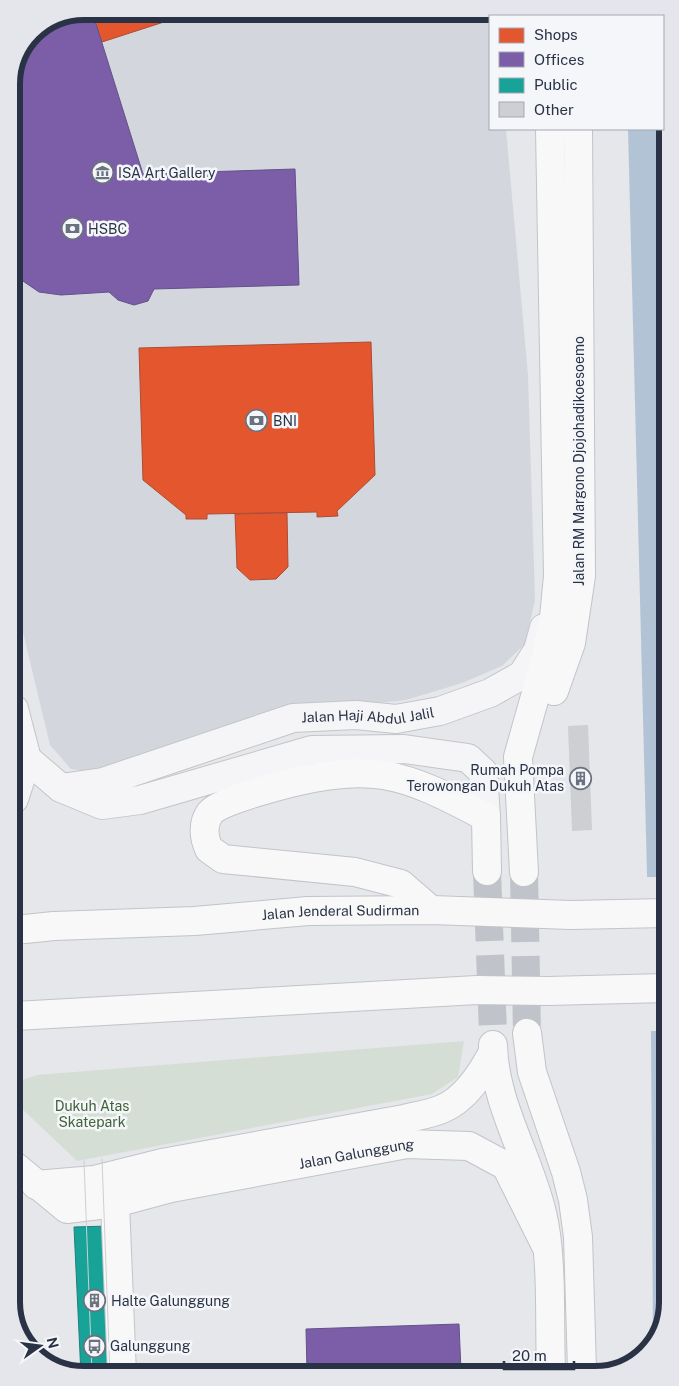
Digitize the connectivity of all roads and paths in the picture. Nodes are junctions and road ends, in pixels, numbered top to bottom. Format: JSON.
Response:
{"nodes":[{"id":1,"x":550,"y":130,"type":"edge"},
{"id":2,"x":578,"y":130,"type":"edge"},
{"id":3,"x":581,"y":533,"type":"junction"},
{"id":4,"x":558,"y":576,"type":"junction"},
{"id":5,"x":20,"y":733,"type":"edge"},
{"id":6,"x":27,"y":760,"type":"junction"},
{"id":7,"x":20,"y":781,"type":"edge"},
{"id":8,"x":61,"y":788,"type":"junction"},
{"id":9,"x":519,"y":795,"type":"junction"},
{"id":10,"x":486,"y":817,"type":"junction"},
{"id":11,"x":487,"y":870,"type":"tunnel mouth"},
{"id":12,"x":524,"y":872,"type":"tunnel mouth"},
{"id":13,"x":431,"y":910,"type":"junction"},
{"id":14,"x":659,"y":913,"type":"edge"},
{"id":15,"x":20,"y":929,"type":"edge"},
{"id":16,"x":659,"y":988,"type":"edge"},
{"id":17,"x":20,"y":1016,"type":"edge"},
{"id":18,"x":527,"y":1033,"type":"tunnel mouth"},
{"id":19,"x":20,"y":1171,"type":"edge"},
{"id":20,"x":111,"y":1190,"type":"junction"},
{"id":21,"x":547,"y":1248,"type":"junction"},
{"id":22,"x":122,"y":1366,"type":"edge"},
{"id":23,"x":550,"y":1366,"type":"edge"},
{"id":24,"x":582,"y":1366,"type":"edge"}],
"edges":[{"from":1,"to":4,"type":"main road","name":"Jalan RM Margono Djojohadikoesoemo"},
{"from":2,"to":3,"type":"main road","name":"Jalan RM Margono Djojohadikoesoemo"},
{"from":3,"to":4,"type":"street","name":"Jalan Haji Abdul Jalil"},
{"from":3,"to":9,"type":"main road","name":"Jalan RM Margono Djojohadikoesoemo"},
{"from":4,"to":8,"type":"street","name":"Jalan Haji Abdul Jalil"},
{"from":4,"to":9,"type":"main road","name":"Jalan RM Margono Djojohadikoesoemo"},
{"from":5,"to":6,"type":"street"},
{"from":6,"to":7,"type":"street"},
{"from":6,"to":8,"type":"street"},
{"from":8,"to":10,"type":"street"},
{"from":9,"to":12,"type":"main road"},
{"from":10,"to":11,"type":"main road"},
{"from":10,"to":13,"type":"main road"},
{"from":13,"to":14,"type":"main road","name":"Jalan Jenderal Sudirman"},
{"from":13,"to":15,"type":"main road","name":"Jalan Jenderal Sudirman"},
{"from":16,"to":17,"type":"main road"},
{"from":18,"to":24,"type":"main road"},
{"from":19,"to":20,"type":"main road","name":"Jalan Galunggung"},
{"from":20,"to":21,"type":"main road","name":"Jalan Galunggung"},
{"from":20,"to":21,"type":"main road","name":"Jalan Galunggung"},
{"from":20,"to":22,"type":"main road"},
{"from":21,"to":23,"type":"main road","name":"Jalan Galunggung"}]}
